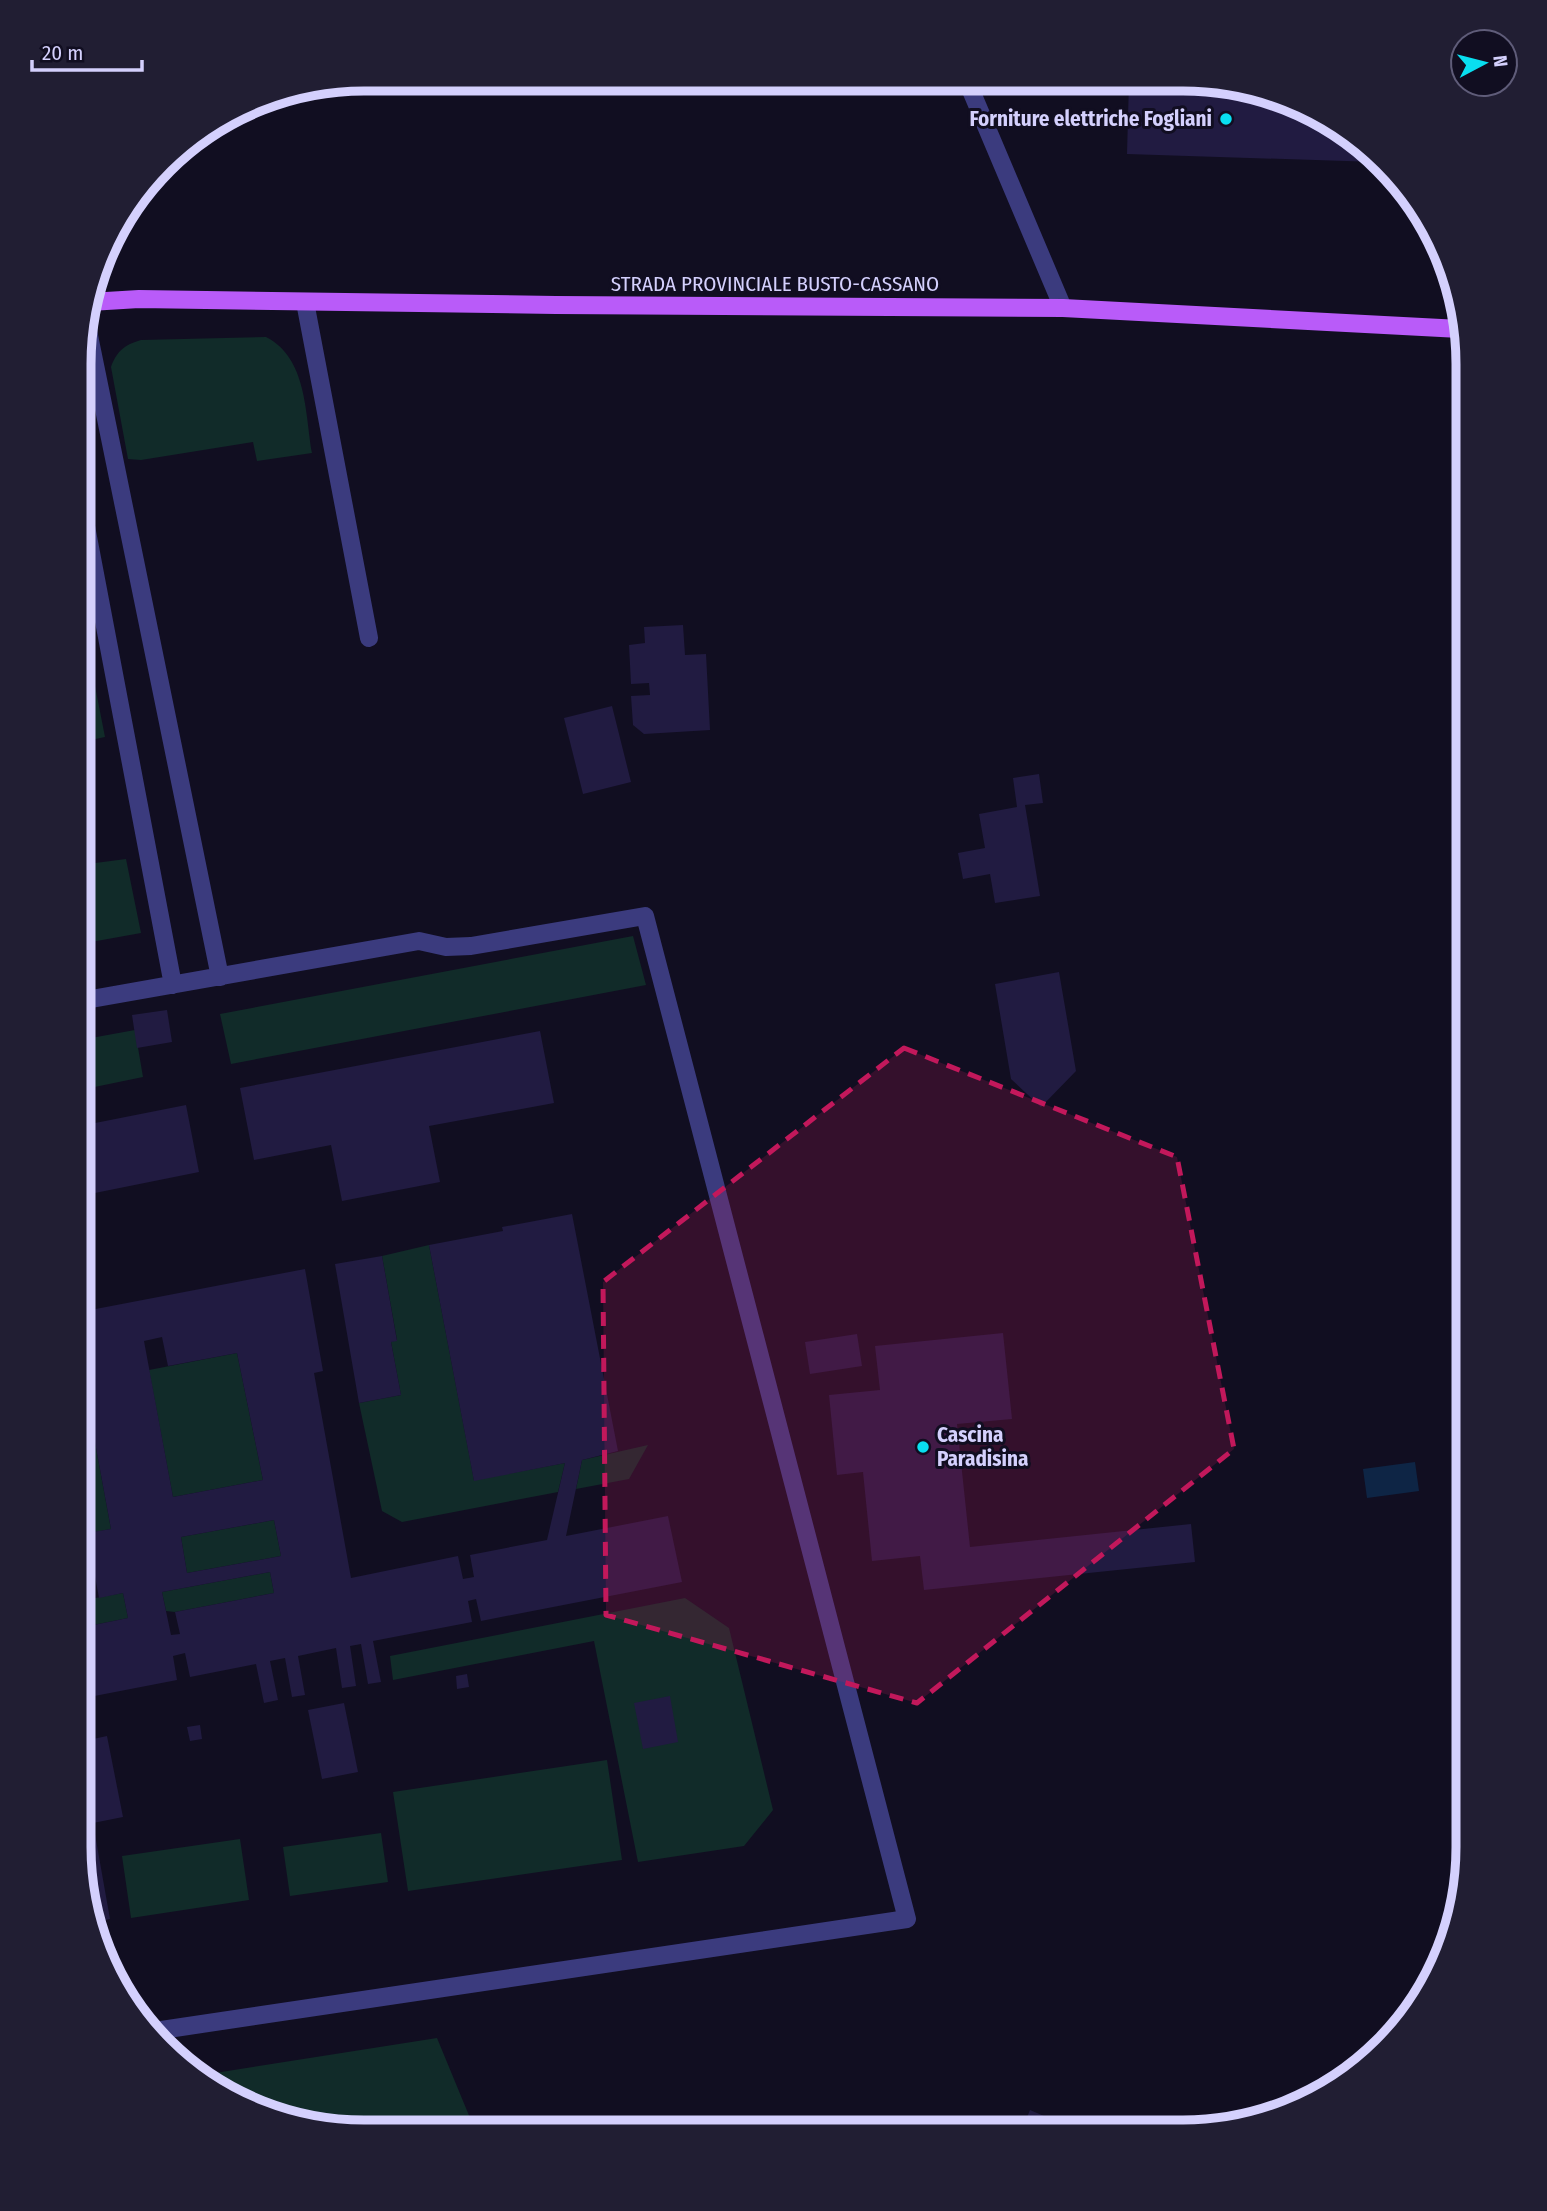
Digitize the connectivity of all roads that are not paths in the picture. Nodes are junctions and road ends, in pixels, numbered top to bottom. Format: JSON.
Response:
{"nodes":[{"id":1,"x":973,"y":91,"type":"edge"},
{"id":2,"x":98,"y":302,"type":"edge"},
{"id":3,"x":305,"y":302,"type":"junction"},
{"id":4,"x":1063,"y":308,"type":"junction"},
{"id":5,"x":1454,"y":329,"type":"edge"},
{"id":6,"x":92,"y":349,"type":"edge"},
{"id":7,"x":91,"y":553,"type":"edge"},
{"id":8,"x":369,"y":638,"type":"dead end"},
{"id":9,"x":220,"y":977,"type":"junction"},
{"id":10,"x":173,"y":985,"type":"junction"},
{"id":11,"x":91,"y":999,"type":"edge"},
{"id":12,"x":162,"y":2030,"type":"edge"}],
"edges":[{"from":1,"to":4,"type":"street"},
{"from":2,"to":3,"type":"main road","name":"STRADA PROVINCIALE BUSTO-CASSANO"},
{"from":3,"to":4,"type":"main road","name":"STRADA PROVINCIALE BUSTO-CASSANO"},
{"from":3,"to":8,"type":"street"},
{"from":4,"to":5,"type":"main road","name":"STRADA PROVINCIALE BUSTO-CASSANO"},
{"from":6,"to":9,"type":"street"},
{"from":7,"to":10,"type":"street"},
{"from":9,"to":10,"type":"street"},
{"from":9,"to":12,"type":"street"},
{"from":10,"to":11,"type":"street"}]}
